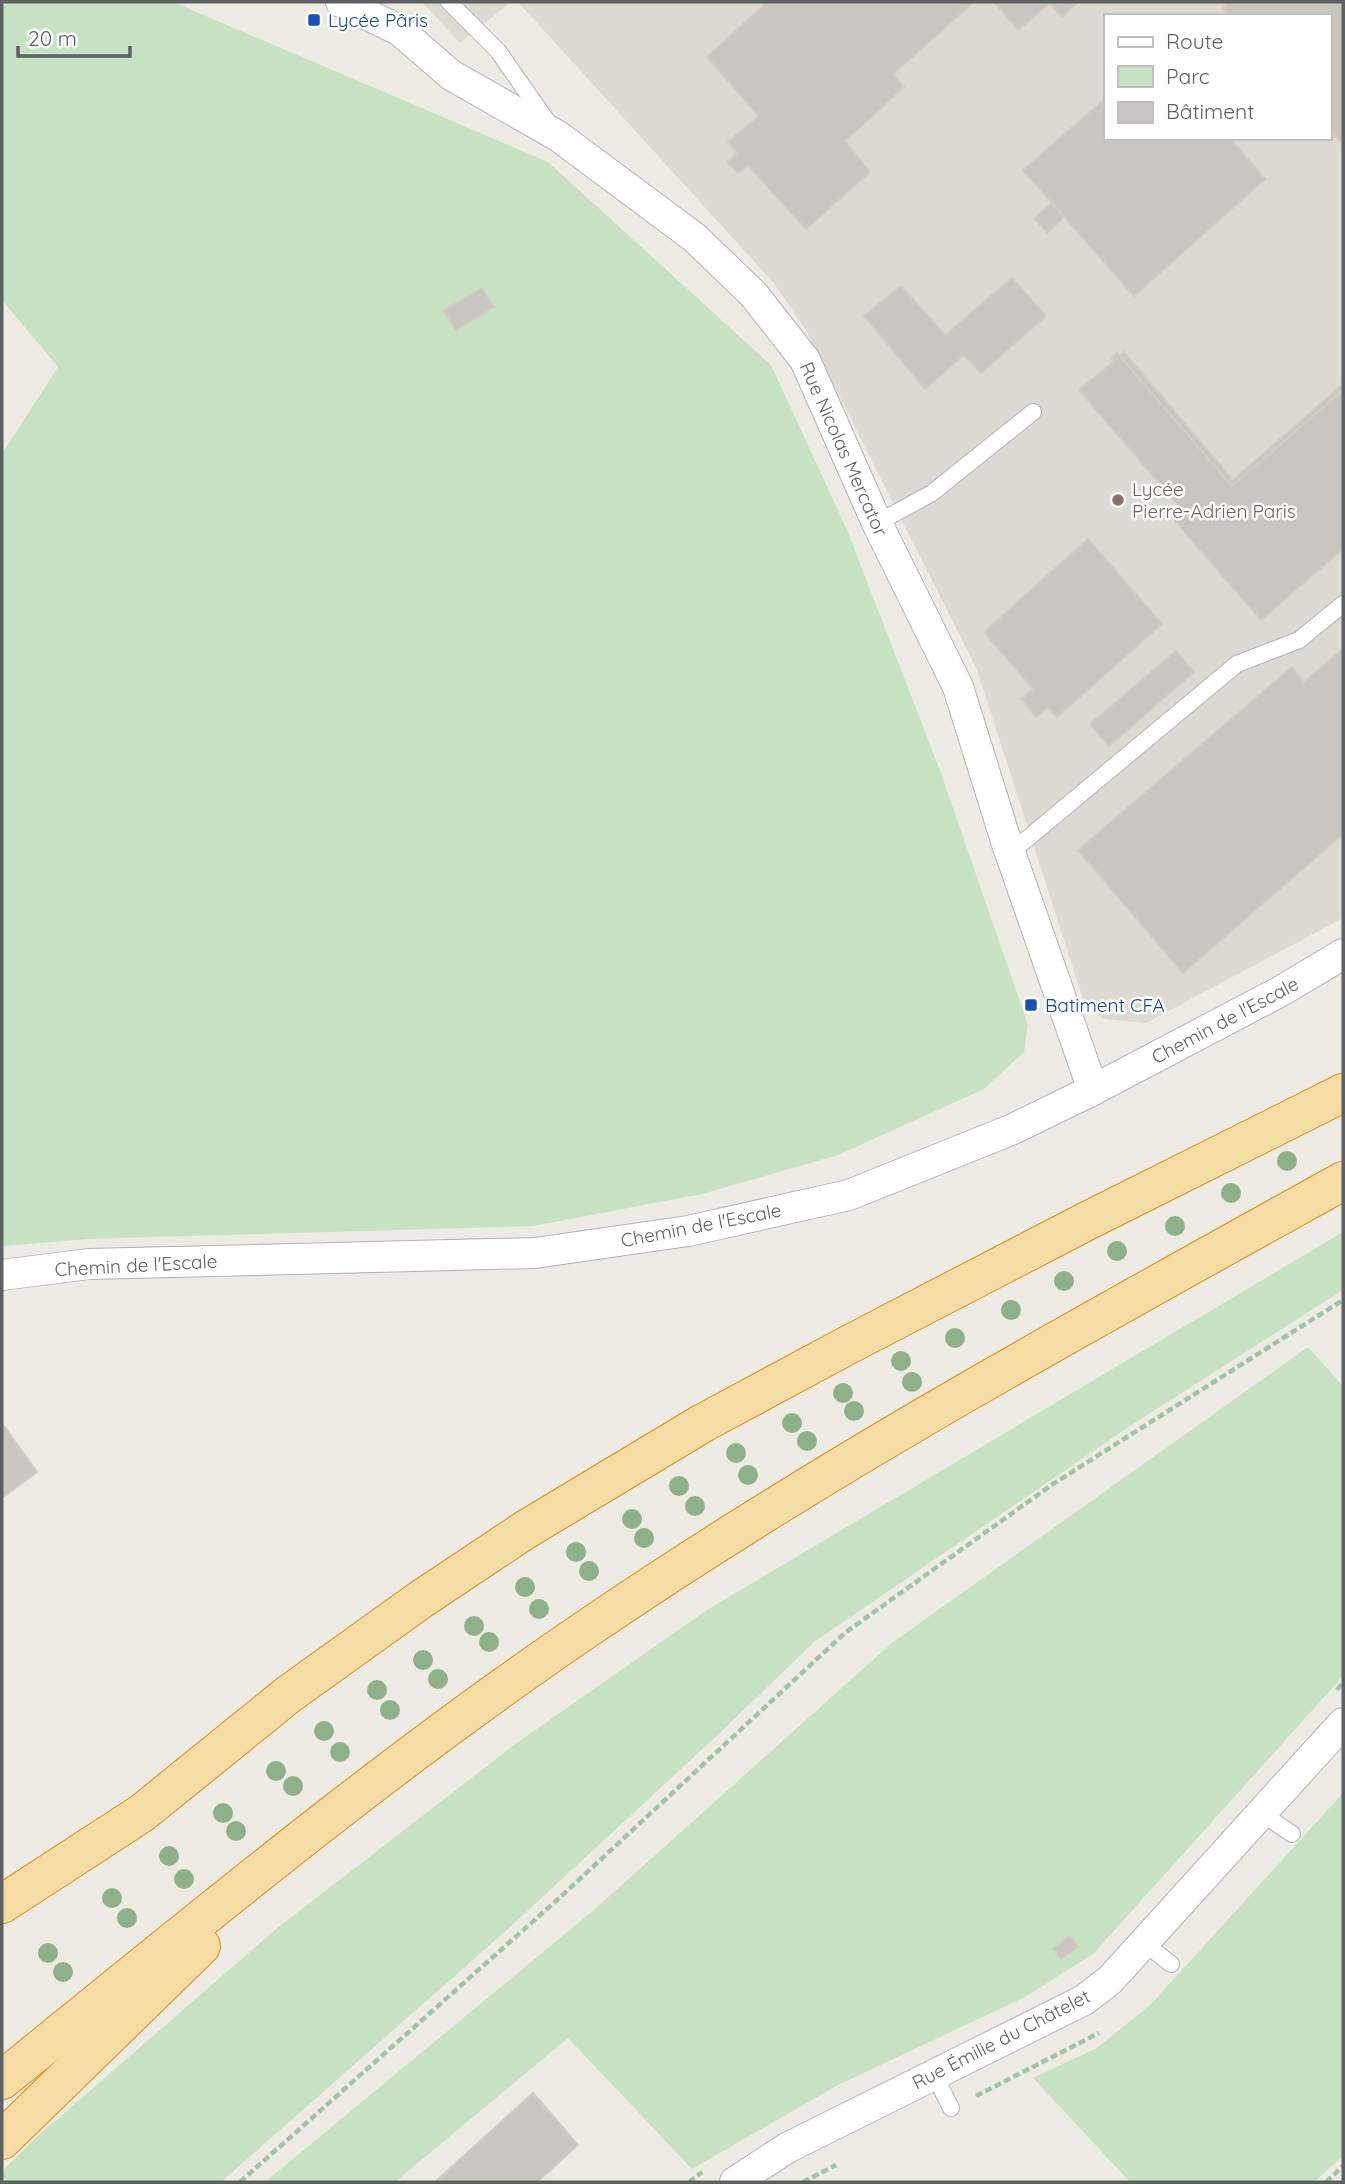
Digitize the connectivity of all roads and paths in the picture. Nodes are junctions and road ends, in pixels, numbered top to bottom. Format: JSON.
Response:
{"nodes":[{"id":1,"x":341,"y":2,"type":"edge"},
{"id":2,"x":449,"y":2,"type":"edge"},
{"id":3,"x":558,"y":136,"type":"junction"},
{"id":4,"x":1032,"y":412,"type":"dead end"},
{"id":5,"x":877,"y":523,"type":"junction"},
{"id":6,"x":1343,"y":604,"type":"edge"},
{"id":7,"x":1010,"y":853,"type":"junction"},
{"id":8,"x":1343,"y":954,"type":"edge"},
{"id":9,"x":1093,"y":1090,"type":"junction"},
{"id":10,"x":1343,"y":1093,"type":"edge"},
{"id":11,"x":1343,"y":1181,"type":"edge"},
{"id":12,"x":2,"y":1275,"type":"edge"},
{"id":13,"x":1343,"y":1300,"type":"edge"},
{"id":14,"x":1343,"y":1682,"type":"edge"},
{"id":15,"x":1334,"y":1692,"type":"dead end"},
{"id":16,"x":1343,"y":1723,"type":"edge"},
{"id":17,"x":345,"y":1802,"type":"junction"},
{"id":18,"x":1263,"y":1814,"type":"junction"},
{"id":19,"x":124,"y":1825,"type":"junction"},
{"id":20,"x":1292,"y":1834,"type":"dead end"},
{"id":21,"x":2,"y":1904,"type":"edge"},
{"id":22,"x":2,"y":1925,"type":"edge"},
{"id":23,"x":1144,"y":1942,"type":"junction"},
{"id":24,"x":1171,"y":1965,"type":"dead end"},
{"id":25,"x":934,"y":2074,"type":"junction"},
{"id":26,"x":2,"y":2080,"type":"edge"},
{"id":27,"x":951,"y":2108,"type":"dead end"},
{"id":28,"x":2,"y":2140,"type":"edge"},
{"id":29,"x":1343,"y":2166,"type":"edge"},
{"id":30,"x":738,"y":2176,"type":"edge"},
{"id":31,"x":240,"y":2182,"type":"edge"},
{"id":32,"x":688,"y":2182,"type":"edge"},
{"id":33,"x":1326,"y":2182,"type":"edge"}],
"edges":[{"from":1,"to":3,"type":"street","name":"Rue Nicolas Mercator"},
{"from":2,"to":3,"type":"lane"},
{"from":3,"to":5,"type":"street","name":"Rue Nicolas Mercator"},
{"from":4,"to":5,"type":"lane"},
{"from":5,"to":7,"type":"street","name":"Rue Nicolas Mercator"},
{"from":6,"to":7,"type":"lane"},
{"from":7,"to":9,"type":"street","name":"Rue Nicolas Mercator"},
{"from":8,"to":9,"type":"street","name":"Chemin de l'Escale"},
{"from":9,"to":12,"type":"street","name":"Chemin de l'Escale"},
{"from":10,"to":19,"type":"highway"},
{"from":11,"to":17,"type":"highway"},
{"from":13,"to":31,"type":"path"},
{"from":14,"to":15,"type":"path"},
{"from":16,"to":18,"type":"street","name":"Rue Émilie du Châtelet"},
{"from":17,"to":26,"type":"highway"},
{"from":17,"to":28,"type":"highway"},
{"from":18,"to":20,"type":"lane"},
{"from":18,"to":23,"type":"street","name":"Rue Émilie du Châtelet"},
{"from":19,"to":21,"type":"highway"},
{"from":19,"to":22,"type":"highway"},
{"from":23,"to":24,"type":"lane"},
{"from":23,"to":25,"type":"street","name":"Rue Émilie du Châtelet"},
{"from":25,"to":27,"type":"lane"},
{"from":25,"to":30,"type":"street","name":"Rue Émilie du Châtelet"},
{"from":29,"to":33,"type":"path"},
{"from":30,"to":32,"type":"path"}]}
